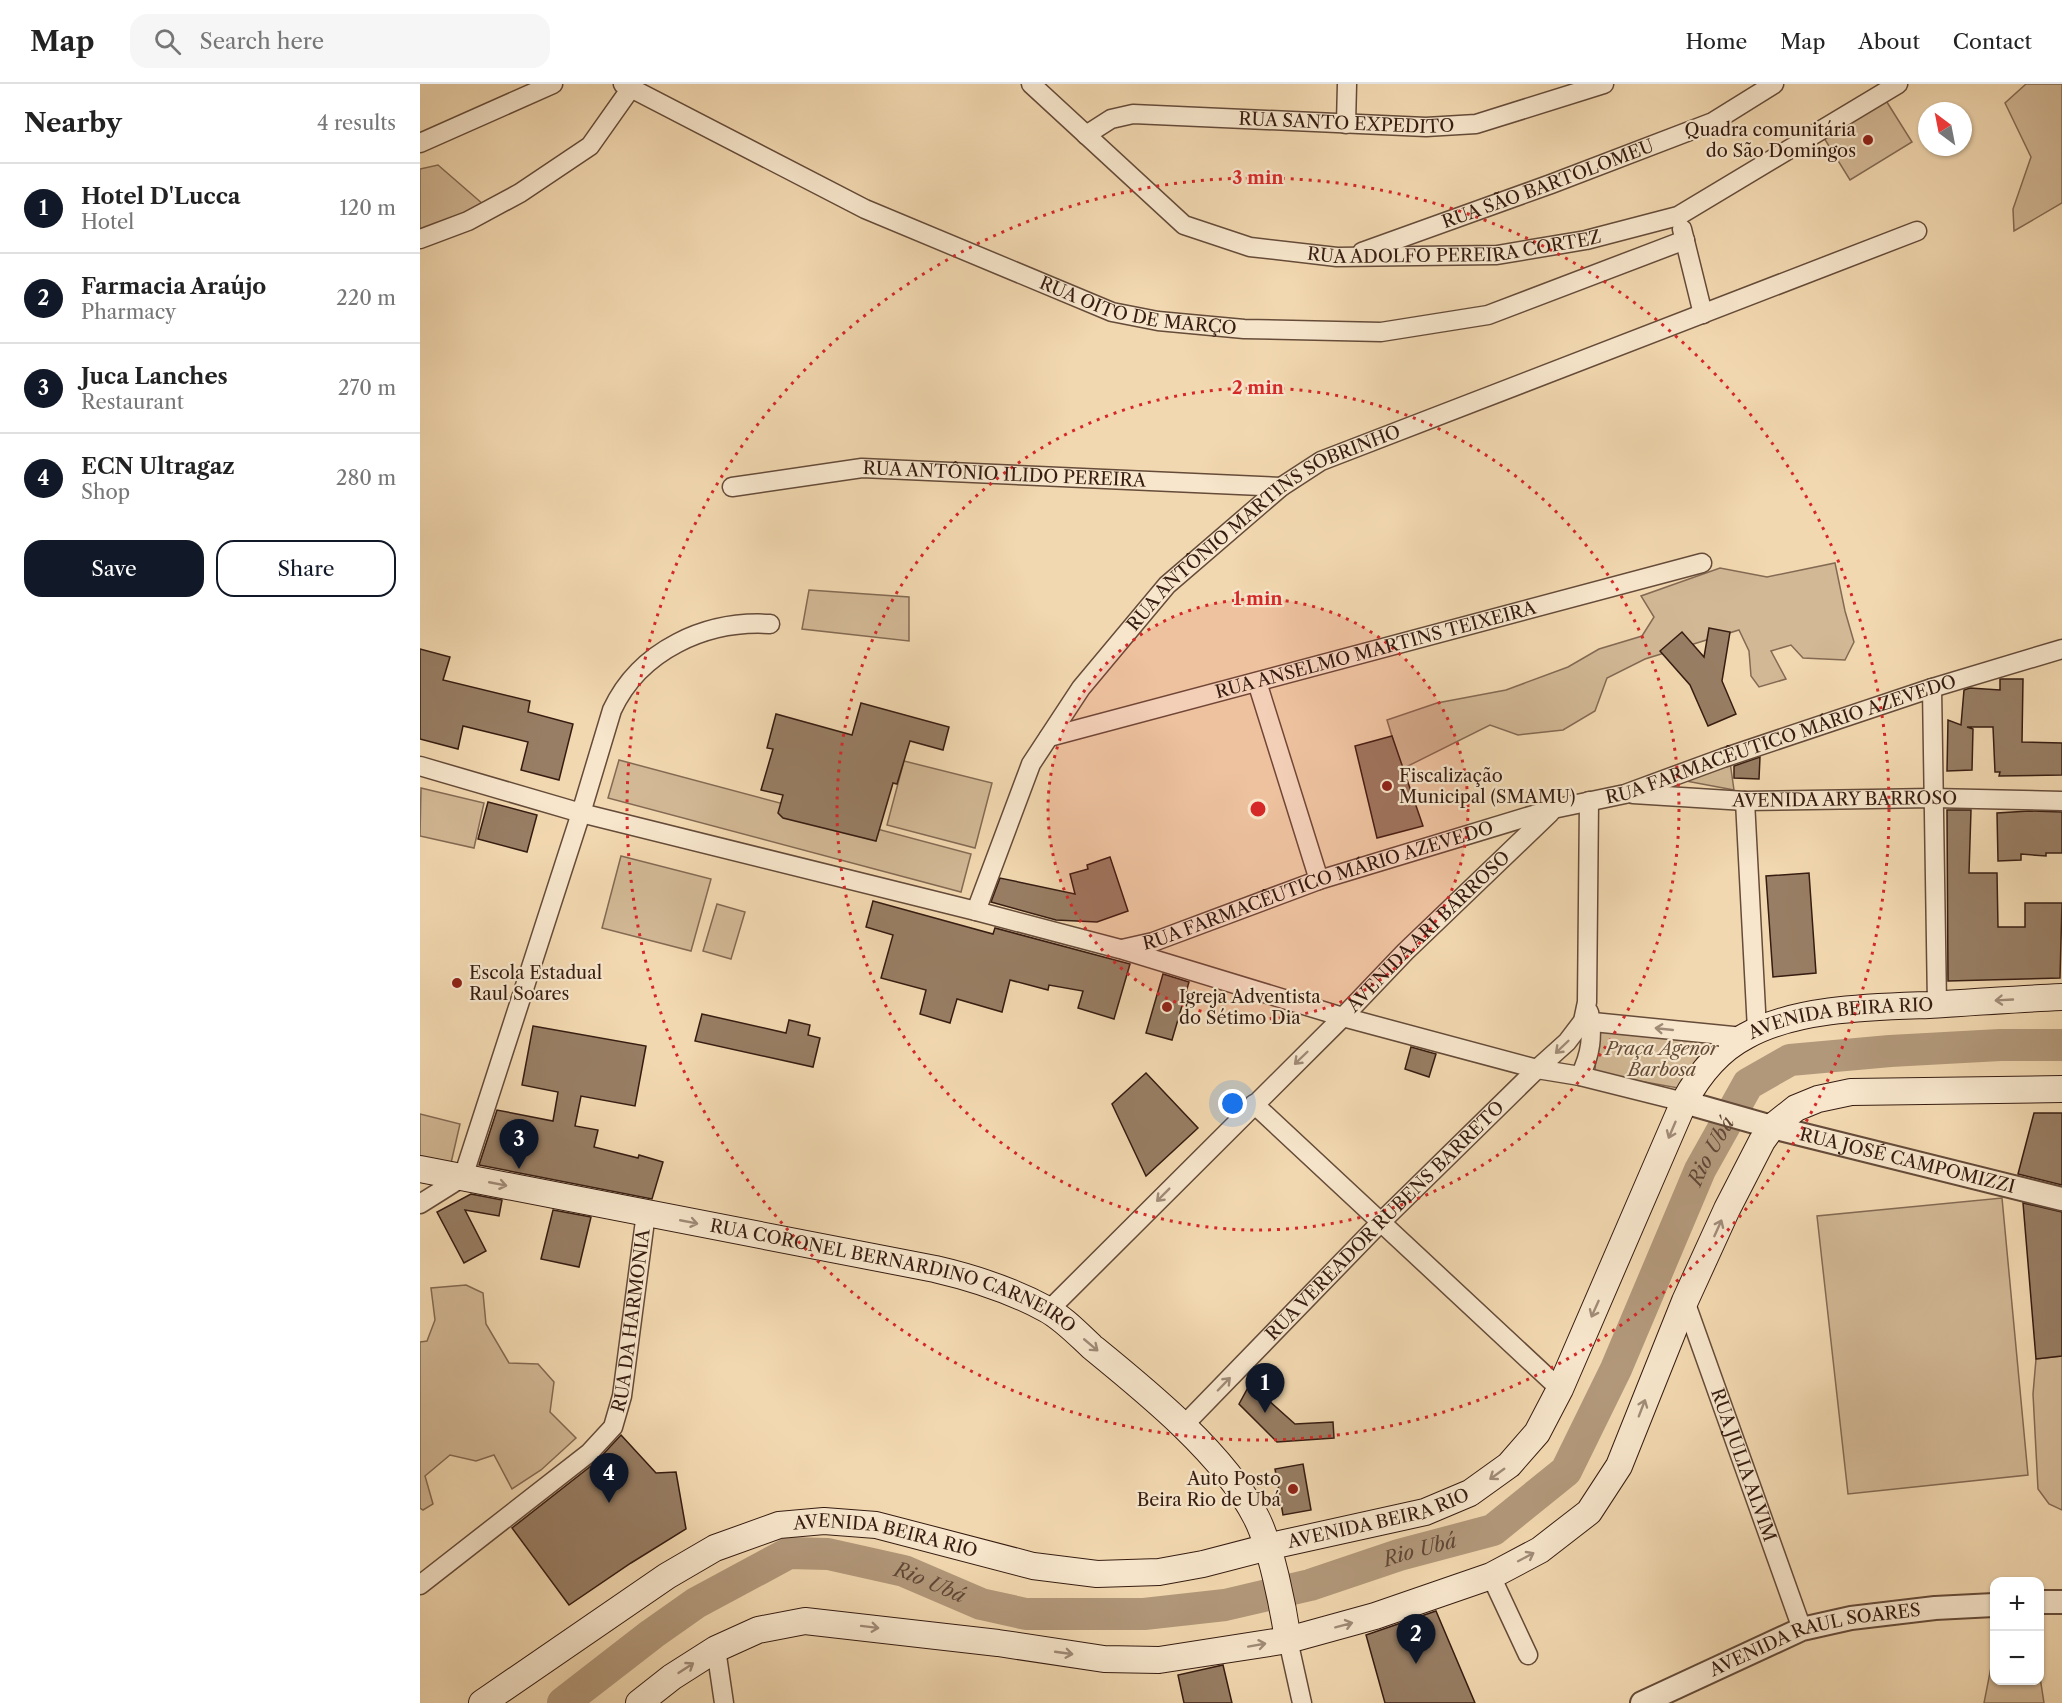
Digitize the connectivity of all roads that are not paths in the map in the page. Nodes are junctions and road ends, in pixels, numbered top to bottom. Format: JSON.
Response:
{"nodes":[{"id":1,"x":553,"y":84,"type":"edge"},
{"id":2,"x":1031,"y":84,"type":"edge"},
{"id":3,"x":1347,"y":84,"type":"edge"},
{"id":4,"x":1604,"y":84,"type":"edge"},
{"id":5,"x":1774,"y":84,"type":"edge"},
{"id":6,"x":1898,"y":84,"type":"edge"},
{"id":7,"x":627,"y":86,"type":"edge"},
{"id":8,"x":1346,"y":124,"type":"junction"},
{"id":9,"x":1086,"y":135,"type":"junction"},
{"id":10,"x":420,"y":143,"type":"edge"},
{"id":11,"x":1678,"y":216,"type":"junction"},
{"id":12,"x":1917,"y":231,"type":"dead end"},
{"id":13,"x":420,"y":239,"type":"edge"},
{"id":14,"x":1685,"y":240,"type":"junction"},
{"id":15,"x":1349,"y":256,"type":"junction"},
{"id":16,"x":1703,"y":314,"type":"junction"},
{"id":17,"x":732,"y":487,"type":"dead end"},
{"id":18,"x":1281,"y":487,"type":"junction"},
{"id":19,"x":1702,"y":563,"type":"dead end"},
{"id":20,"x":770,"y":624,"type":"dead end"},
{"id":21,"x":2062,"y":649,"type":"edge"},
{"id":22,"x":1257,"y":682,"type":"junction"},
{"id":23,"x":1932,"y":688,"type":"junction"},
{"id":24,"x":1048,"y":737,"type":"junction"},
{"id":25,"x":420,"y":766,"type":"edge"},
{"id":26,"x":1625,"y":794,"type":"junction"},
{"id":27,"x":1933,"y":798,"type":"junction"},
{"id":28,"x":1589,"y":801,"type":"junction"},
{"id":29,"x":1745,"y":801,"type":"junction"},
{"id":30,"x":2062,"y":801,"type":"edge"},
{"id":31,"x":1553,"y":809,"type":"junction"},
{"id":32,"x":581,"y":813,"type":"junction"},
{"id":33,"x":1319,"y":880,"type":"junction"},
{"id":34,"x":976,"y":911,"type":"junction"},
{"id":35,"x":1120,"y":950,"type":"junction"},
{"id":36,"x":2062,"y":997,"type":"edge"},
{"id":37,"x":1937,"y":1004,"type":"junction"},
{"id":38,"x":1343,"y":1017,"type":"junction"},
{"id":39,"x":1587,"y":1022,"type":"junction"},
{"id":40,"x":1750,"y":1033,"type":"junction"},
{"id":41,"x":1537,"y":1069,"type":"junction"},
{"id":42,"x":1580,"y":1076,"type":"junction"},
{"id":43,"x":2062,"y":1089,"type":"edge"},
{"id":44,"x":1684,"y":1102,"type":"junction"},
{"id":45,"x":1254,"y":1104,"type":"junction"},
{"id":46,"x":1763,"y":1125,"type":"junction"},
{"id":47,"x":420,"y":1169,"type":"edge"},
{"id":48,"x":464,"y":1177,"type":"junction"},
{"id":49,"x":2062,"y":1199,"type":"edge"},
{"id":50,"x":420,"y":1204,"type":"edge"},
{"id":51,"x":646,"y":1213,"type":"junction"},
{"id":52,"x":1382,"y":1222,"type":"junction"},
{"id":53,"x":1685,"y":1301,"type":"junction"},
{"id":54,"x":1049,"y":1310,"type":"junction"},
{"id":55,"x":1560,"y":1389,"type":"junction"},
{"id":56,"x":1183,"y":1426,"type":"junction"},
{"id":57,"x":1270,"y":1558,"type":"junction"},
{"id":58,"x":1491,"y":1576,"type":"junction"},
{"id":59,"x":420,"y":1585,"type":"edge"},
{"id":60,"x":2044,"y":1602,"type":"edge"},
{"id":61,"x":2062,"y":1602,"type":"edge"},
{"id":62,"x":1990,"y":1605,"type":"edge"},
{"id":63,"x":1802,"y":1629,"type":"junction"},
{"id":64,"x":1286,"y":1631,"type":"junction"},
{"id":65,"x":716,"y":1649,"type":"junction"},
{"id":66,"x":1528,"y":1654,"type":"dead end"},
{"id":67,"x":482,"y":1703,"type":"edge"},
{"id":68,"x":639,"y":1703,"type":"edge"},
{"id":69,"x":724,"y":1703,"type":"edge"},
{"id":70,"x":1302,"y":1703,"type":"edge"},
{"id":71,"x":1642,"y":1703,"type":"edge"}],
"edges":[{"from":1,"to":10,"type":"street"},
{"from":2,"to":9,"type":"street","name":"RUA ADOLFO PEREIRA CORTEZ"},
{"from":3,"to":8,"type":"street"},
{"from":4,"to":8,"type":"street","name":"RUA SANTO EXPEDITO"},
{"from":5,"to":15,"type":"street","name":"RUA SÃO BARTOLOMEU"},
{"from":6,"to":11,"type":"street","name":"RUA ADOLFO PEREIRA CORTEZ"},
{"from":7,"to":13,"type":"street"},
{"from":7,"to":14,"type":"street","name":"RUA OITO DE MARÇO"},
{"from":8,"to":9,"type":"street","name":"RUA SANTO EXPEDITO"},
{"from":9,"to":15,"type":"street","name":"RUA ADOLFO PEREIRA CORTEZ"},
{"from":11,"to":14,"type":"street"},
{"from":11,"to":15,"type":"street","name":"RUA ADOLFO PEREIRA CORTEZ"},
{"from":12,"to":16,"type":"street","name":"RUA ANTÔNIO MARTINS SOBRINHO"},
{"from":14,"to":16,"type":"street"},
{"from":16,"to":18,"type":"street","name":"RUA ANTÔNIO MARTINS SOBRINHO"},
{"from":17,"to":18,"type":"street","name":"RUA ANTÔNIO ILIDO PEREIRA"},
{"from":18,"to":24,"type":"street","name":"RUA ANTÔNIO MARTINS SOBRINHO"},
{"from":19,"to":22,"type":"street","name":"RUA ANSELMO MARTINS TEIXEIRA"},
{"from":20,"to":32,"type":"street"},
{"from":21,"to":23,"type":"street","name":"RUA FARMACÊUTICO MÁRIO AZEVEDO"},
{"from":22,"to":24,"type":"street","name":"RUA ANSELMO MARTINS TEIXEIRA"},
{"from":22,"to":33,"type":"street"},
{"from":23,"to":26,"type":"street","name":"RUA FARMACÊUTICO MÁRIO AZEVEDO"},
{"from":23,"to":27,"type":"street"},
{"from":24,"to":34,"type":"street","name":"RUA ANTÔNIO MARTINS SOBRINHO"},
{"from":25,"to":32,"type":"street"},
{"from":26,"to":28,"type":"street","name":"RUA FARMACÊUTICO MÁRIO AZEVEDO"},
{"from":26,"to":29,"type":"street","name":"AVENIDA ARY BARROSO"},
{"from":27,"to":29,"type":"street","name":"AVENIDA ARY BARROSO"},
{"from":27,"to":30,"type":"street","name":"AVENIDA ARY BARROSO"},
{"from":27,"to":37,"type":"street"},
{"from":28,"to":31,"type":"street","name":"RUA FARMACÊUTICO MÁRIO AZEVEDO"},
{"from":28,"to":39,"type":"street"},
{"from":29,"to":40,"type":"street"},
{"from":31,"to":33,"type":"street","name":"RUA FARMACÊUTICO MÁRIO AZEVEDO"},
{"from":31,"to":38,"type":"street","name":"AVENIDA ARI BARROSO"},
{"from":32,"to":34,"type":"street"},
{"from":32,"to":48,"type":"street"},
{"from":33,"to":35,"type":"street","name":"RUA FARMACÊUTICO MÁRIO AZEVEDO"},
{"from":34,"to":35,"type":"street"},
{"from":35,"to":38,"type":"street"},
{"from":36,"to":37,"type":"main road","name":"AVENIDA BEIRA RIO","one_way":true},
{"from":37,"to":40,"type":"main road","name":"AVENIDA BEIRA RIO"},
{"from":38,"to":41,"type":"street"},
{"from":38,"to":45,"type":"street","name":"AVENIDA ARI BARROSO","one_way":true},
{"from":40,"to":39,"type":"street","one_way":true},
{"from":39,"to":41,"type":"street","name":"RUA VEREADOR RUBENS BARRETO","one_way":true},
{"from":39,"to":42,"type":"street"},
{"from":40,"to":44,"type":"main road","name":"AVENIDA BEIRA RIO"},
{"from":41,"to":42,"type":"street"},
{"from":41,"to":52,"type":"street","name":"RUA VEREADOR RUBENS BARRETO"},
{"from":42,"to":44,"type":"street"},
{"from":43,"to":46,"type":"main road"},
{"from":44,"to":46,"type":"street","name":"RUA JOSÉ CAMPOMIZZI"},
{"from":44,"to":55,"type":"main road","name":"AVENIDA BEIRA RIO","one_way":true},
{"from":45,"to":52,"type":"street"},
{"from":45,"to":54,"type":"street","name":"AVENIDA ARI BARROSO","one_way":true},
{"from":46,"to":49,"type":"street","name":"RUA JOSÉ CAMPOMIZZI"},
{"from":53,"to":46,"type":"main road","one_way":true},
{"from":47,"to":48,"type":"main road","name":"RUA CORONEL BERNARDINO CARNEIRO"},
{"from":48,"to":50,"type":"street"},
{"from":48,"to":51,"type":"main road","name":"RUA CORONEL BERNARDINO CARNEIRO","one_way":true},
{"from":51,"to":54,"type":"main road","name":"RUA CORONEL BERNARDINO CARNEIRO","one_way":true},
{"from":51,"to":59,"type":"street","name":"RUA DA HARMONIA"},
{"from":52,"to":55,"type":"street"},
{"from":56,"to":52,"type":"street","name":"RUA VEREADOR RUBENS BARRETO","one_way":true},
{"from":58,"to":53,"type":"main road","one_way":true},
{"from":53,"to":63,"type":"street","name":"RUA JULIA ALVIM"},
{"from":54,"to":56,"type":"main road","name":"RUA CORONEL BERNARDINO CARNEIRO","one_way":true},
{"from":55,"to":57,"type":"main road","name":"AVENIDA BEIRA RIO","one_way":true},
{"from":56,"to":57,"type":"main road","name":"RUA CORONEL BERNARDINO CARNEIRO"},
{"from":57,"to":64,"type":"main road","name":"RUA CORONEL BERNARDINO CARNEIRO"},
{"from":57,"to":67,"type":"main road","name":"AVENIDA BEIRA RIO"},
{"from":64,"to":58,"type":"main road","one_way":true},
{"from":58,"to":66,"type":"street"},
{"from":60,"to":61,"type":"street"},
{"from":62,"to":63,"type":"street","name":"AVENIDA RAUL SOARES"},
{"from":63,"to":71,"type":"street","name":"AVENIDA RAUL SOARES"},
{"from":65,"to":64,"type":"main road","one_way":true},
{"from":64,"to":70,"type":"street"},
{"from":68,"to":65,"type":"main road","one_way":true},
{"from":65,"to":69,"type":"street"}]}
